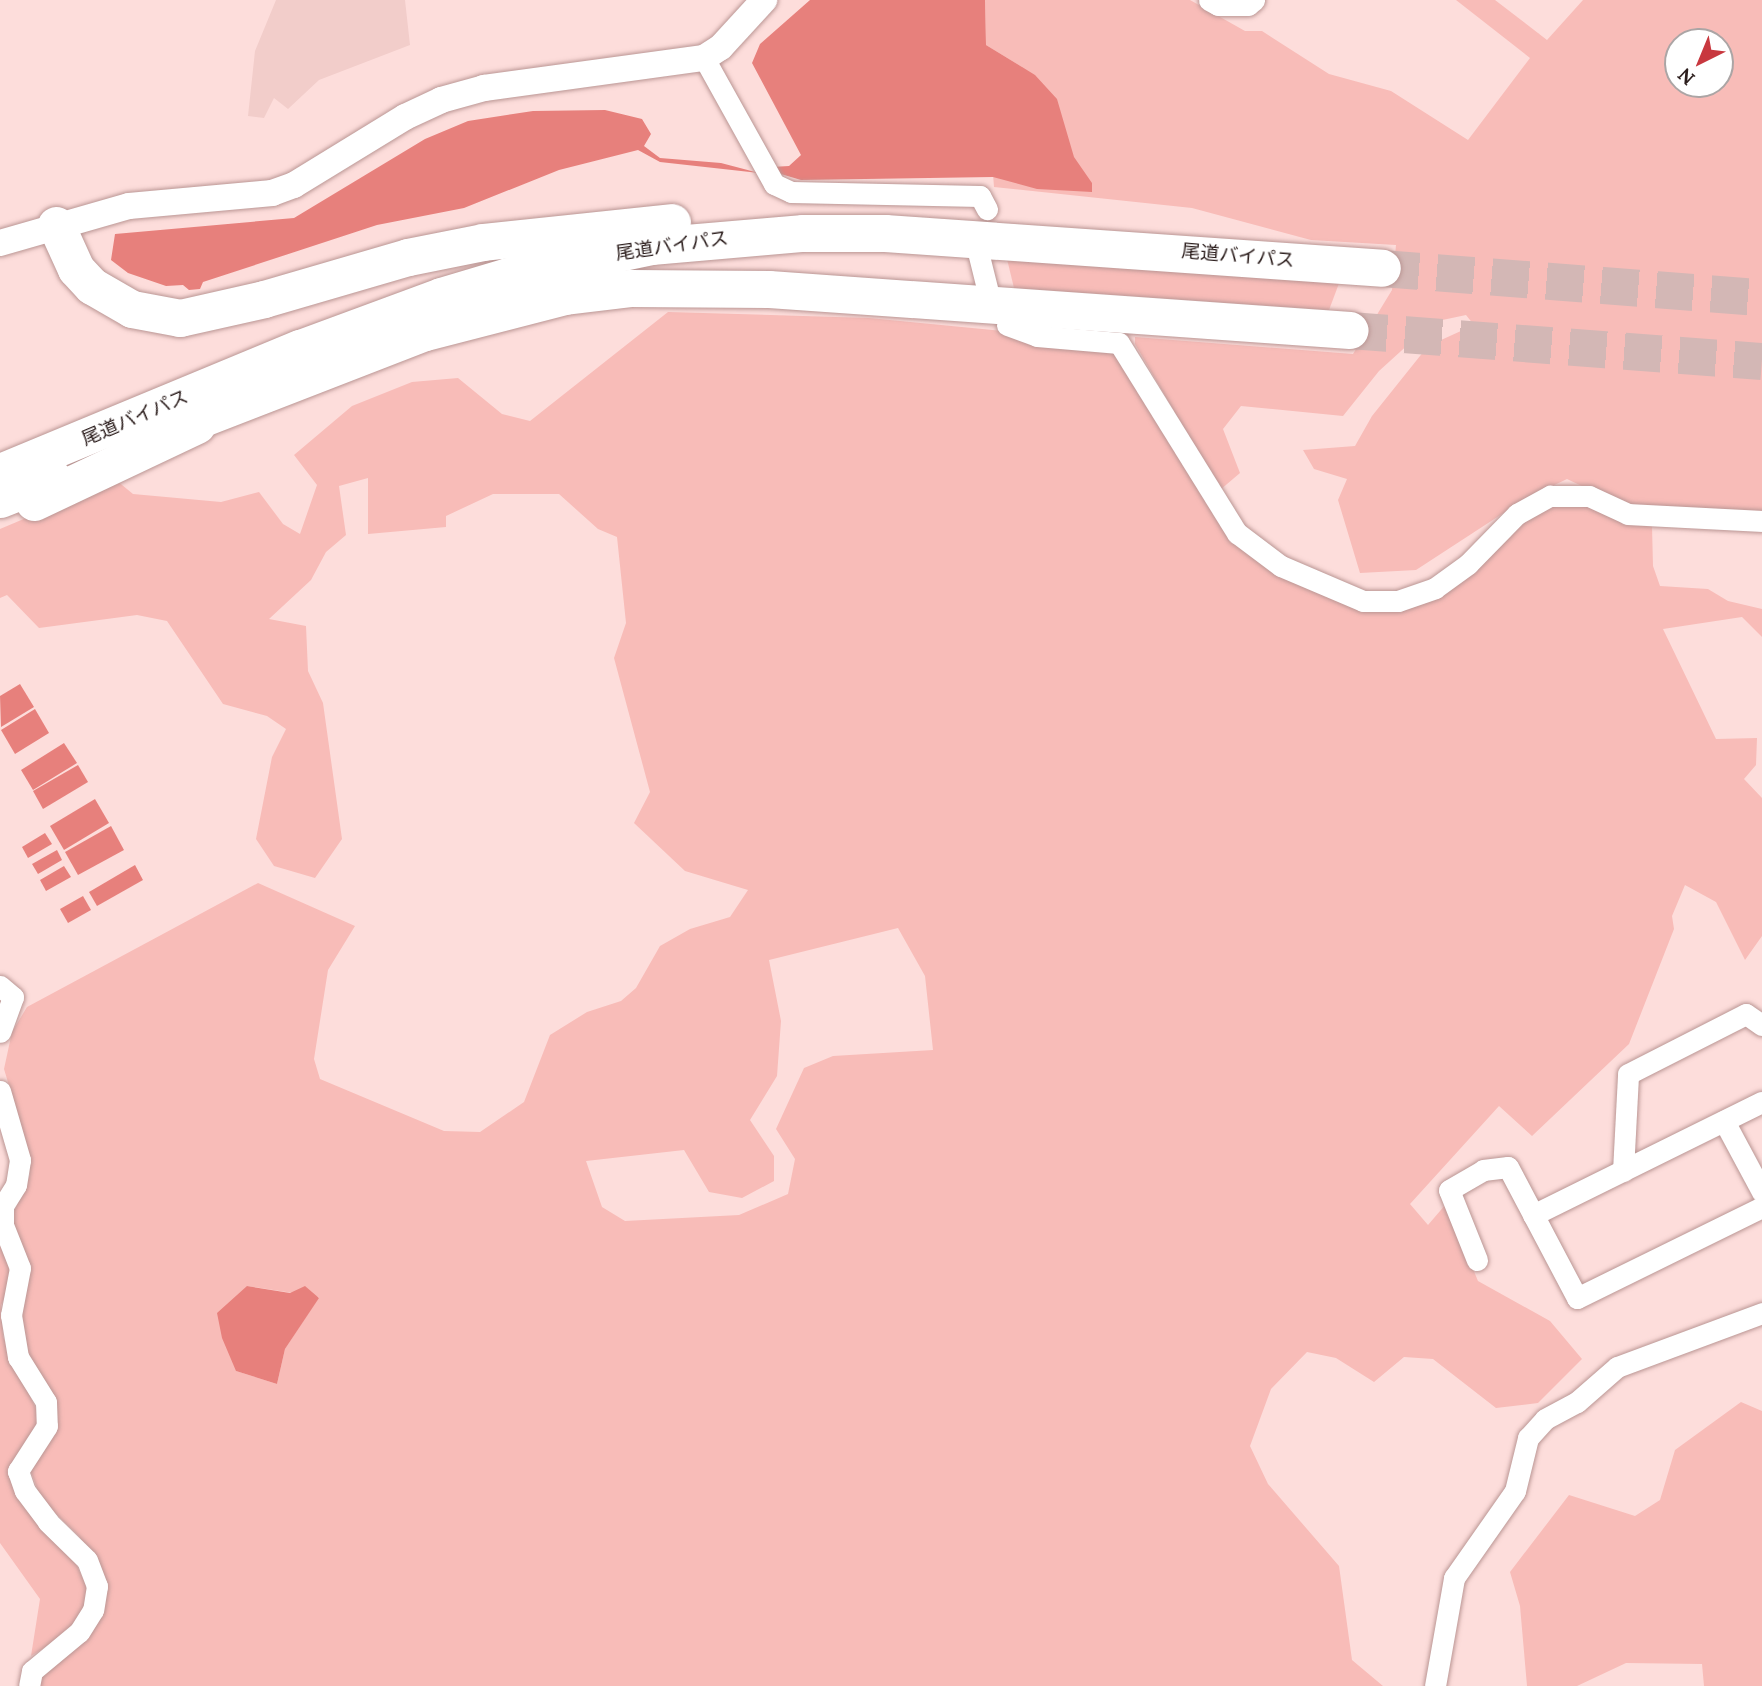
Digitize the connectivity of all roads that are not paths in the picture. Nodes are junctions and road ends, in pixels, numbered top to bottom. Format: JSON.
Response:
{"nodes":[{"id":1,"x":764,"y":0,"type":"edge"},
{"id":2,"x":1209,"y":0,"type":"edge"},
{"id":3,"x":1254,"y":0,"type":"edge"},
{"id":4,"x":704,"y":58,"type":"junction"},
{"id":5,"x":988,"y":209,"type":"dead end"},
{"id":6,"x":56,"y":225,"type":"junction"},
{"id":7,"x":0,"y":243,"type":"edge"},
{"id":8,"x":652,"y":246,"type":"junction"},
{"id":9,"x":1159,"y":250,"type":"junction"},
{"id":10,"x":978,"y":252,"type":"dead end"},
{"id":11,"x":1382,"y":268,"type":"tunnel mouth"},
{"id":12,"x":987,"y":289,"type":"dead end"},
{"id":13,"x":1007,"y":326,"type":"dead end"},
{"id":14,"x":1350,"y":330,"type":"tunnel mouth"},
{"id":15,"x":283,"y":384,"type":"junction"},
{"id":16,"x":0,"y":447,"type":"edge"},
{"id":17,"x":0,"y":472,"type":"edge"},
{"id":18,"x":0,"y":499,"type":"edge"},
{"id":19,"x":0,"y":517,"type":"edge"},
{"id":20,"x":1762,"y":521,"type":"edge"},
{"id":21,"x":0,"y":986,"type":"edge"},
{"id":22,"x":1762,"y":1025,"type":"edge"},
{"id":23,"x":0,"y":1032,"type":"edge"},
{"id":24,"x":0,"y":1091,"type":"edge"},
{"id":25,"x":1762,"y":1102,"type":"edge"},
{"id":26,"x":1724,"y":1121,"type":"junction"},
{"id":27,"x":1623,"y":1171,"type":"junction"},
{"id":28,"x":1762,"y":1192,"type":"edge"},
{"id":29,"x":1762,"y":1207,"type":"edge"},
{"id":30,"x":1533,"y":1215,"type":"junction"},
{"id":31,"x":1477,"y":1260,"type":"dead end"},
{"id":32,"x":1762,"y":1313,"type":"edge"},
{"id":33,"x":29,"y":1686,"type":"edge"},
{"id":34,"x":1435,"y":1686,"type":"edge"}],
"edges":[{"from":1,"to":4,"type":"street"},
{"from":2,"to":3,"type":"street"},
{"from":4,"to":5,"type":"street"},
{"from":4,"to":6,"type":"street"},
{"from":6,"to":7,"type":"street"},
{"from":6,"to":9,"type":"highway"},
{"from":8,"to":9,"type":"highway","name":"尾道バイパス"},
{"from":8,"to":16,"type":"highway"},
{"from":8,"to":17,"type":"highway","name":"尾道バイパス"},
{"from":9,"to":11,"type":"highway","name":"尾道バイパス"},
{"from":10,"to":12,"type":"street"},
{"from":13,"to":20,"type":"street"},
{"from":14,"to":15,"type":"highway","name":"尾道バイパス"},
{"from":15,"to":18,"type":"highway","name":"尾道バイパス"},
{"from":15,"to":19,"type":"highway"},
{"from":21,"to":23,"type":"street"},
{"from":22,"to":27,"type":"street"},
{"from":24,"to":33,"type":"street"},
{"from":25,"to":26,"type":"street"},
{"from":26,"to":27,"type":"street"},
{"from":26,"to":28,"type":"street"},
{"from":27,"to":30,"type":"street"},
{"from":29,"to":30,"type":"street"},
{"from":30,"to":31,"type":"street"},
{"from":32,"to":34,"type":"street"}]}
